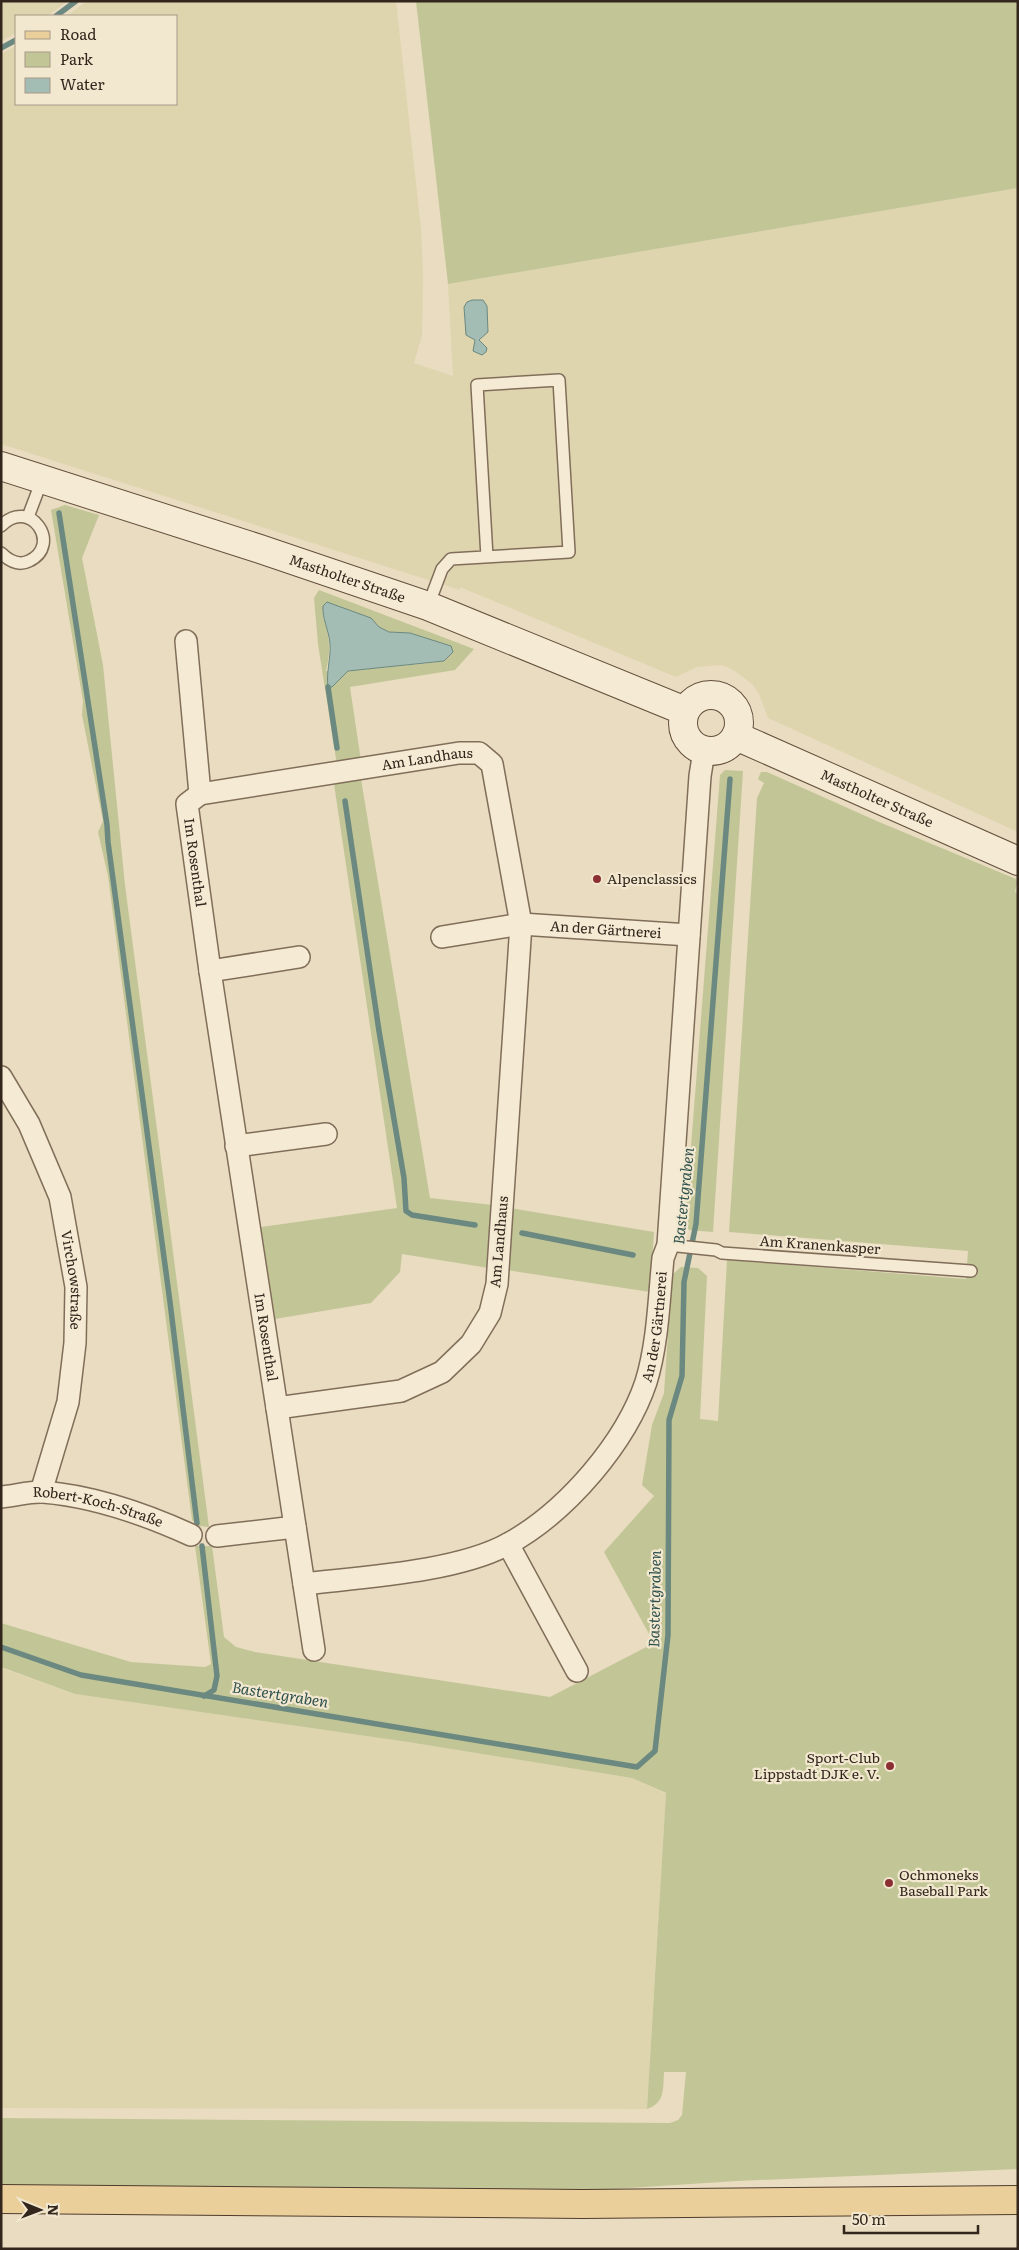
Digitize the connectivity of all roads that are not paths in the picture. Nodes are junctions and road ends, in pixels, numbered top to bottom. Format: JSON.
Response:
{"nodes":[{"id":1,"x":1,"y":466,"type":"edge"},
{"id":2,"x":42,"y":480,"type":"junction"},
{"id":3,"x":28,"y":517,"type":"junction"},
{"id":4,"x":1,"y":526,"type":"edge"},
{"id":5,"x":1,"y":553,"type":"edge"},
{"id":6,"x":487,"y":557,"type":"junction"},
{"id":7,"x":428,"y":606,"type":"junction"},
{"id":8,"x":186,"y":641,"type":"dead end"},
{"id":9,"x":685,"y":711,"type":"junction"},
{"id":10,"x":736,"y":736,"type":"junction"},
{"id":11,"x":704,"y":751,"type":"junction"},
{"id":12,"x":200,"y":794,"type":"junction"},
{"id":13,"x":1018,"y":861,"type":"edge"},
{"id":14,"x":521,"y":924,"type":"junction"},
{"id":15,"x":689,"y":935,"type":"junction"},
{"id":16,"x":442,"y":936,"type":"dead end"},
{"id":17,"x":299,"y":958,"type":"dead end"},
{"id":18,"x":210,"y":971,"type":"junction"},
{"id":19,"x":1,"y":1077,"type":"edge"},
{"id":20,"x":326,"y":1134,"type":"dead end"},
{"id":21,"x":236,"y":1146,"type":"junction"},
{"id":22,"x":675,"y":1246,"type":"junction"},
{"id":23,"x":971,"y":1271,"type":"dead end"},
{"id":24,"x":278,"y":1408,"type":"junction"},
{"id":25,"x":41,"y":1492,"type":"junction"},
{"id":26,"x":1,"y":1497,"type":"edge"},
{"id":27,"x":295,"y":1527,"type":"junction"},
{"id":28,"x":191,"y":1535,"type":"dead end"},
{"id":29,"x":217,"y":1536,"type":"dead end"},
{"id":30,"x":508,"y":1544,"type":"junction"},
{"id":31,"x":304,"y":1584,"type":"junction"},
{"id":32,"x":314,"y":1650,"type":"dead end"},
{"id":33,"x":576,"y":1672,"type":"dead end"},
{"id":34,"x":1,"y":2199,"type":"edge"},
{"id":35,"x":1018,"y":2200,"type":"edge"},
{"id":36,"x":1,"y":2217,"type":"edge"},
{"id":37,"x":1018,"y":2218,"type":"edge"}],
"edges":[{"from":1,"to":2,"type":"street","name":"Mastholter Straße"},
{"from":2,"to":3,"type":"lane"},
{"from":2,"to":7,"type":"street","name":"Mastholter Straße"},
{"from":3,"to":4,"type":"lane"},
{"from":3,"to":5,"type":"lane"},
{"from":6,"to":6,"type":"lane"},
{"from":6,"to":7,"type":"lane"},
{"from":7,"to":9,"type":"street","name":"Mastholter Straße"},
{"from":8,"to":12,"type":"street"},
{"from":9,"to":10,"type":"street"},
{"from":9,"to":11,"type":"street"},
{"from":10,"to":11,"type":"street"},
{"from":10,"to":13,"type":"street","name":"Mastholter Straße"},
{"from":11,"to":15,"type":"street","name":"An der Gärtnerei"},
{"from":12,"to":14,"type":"street","name":"Am Landhaus"},
{"from":12,"to":18,"type":"street","name":"Im Rosenthal"},
{"from":14,"to":15,"type":"street","name":"An der Gärtnerei"},
{"from":14,"to":16,"type":"street"},
{"from":14,"to":24,"type":"street","name":"Am Landhaus"},
{"from":15,"to":22,"type":"street","name":"An der Gärtnerei"},
{"from":17,"to":18,"type":"street"},
{"from":18,"to":21,"type":"street","name":"Im Rosenthal"},
{"from":19,"to":25,"type":"street","name":"Virchowstraße"},
{"from":20,"to":21,"type":"street"},
{"from":21,"to":24,"type":"street","name":"Im Rosenthal"},
{"from":22,"to":23,"type":"lane","name":"Am Kranenkasper"},
{"from":22,"to":30,"type":"street","name":"An der Gärtnerei"},
{"from":24,"to":27,"type":"street","name":"Im Rosenthal"},
{"from":25,"to":26,"type":"street","name":"Robert-Koch-Straße"},
{"from":25,"to":28,"type":"street","name":"Robert-Koch-Straße"},
{"from":27,"to":29,"type":"street"},
{"from":27,"to":31,"type":"street","name":"Im Rosenthal"},
{"from":30,"to":31,"type":"street","name":"An der Gärtnerei"},
{"from":30,"to":33,"type":"street"},
{"from":31,"to":32,"type":"street","name":"Im Rosenthal"},
{"from":34,"to":35,"type":"main road"},
{"from":36,"to":37,"type":"main road"}]}
